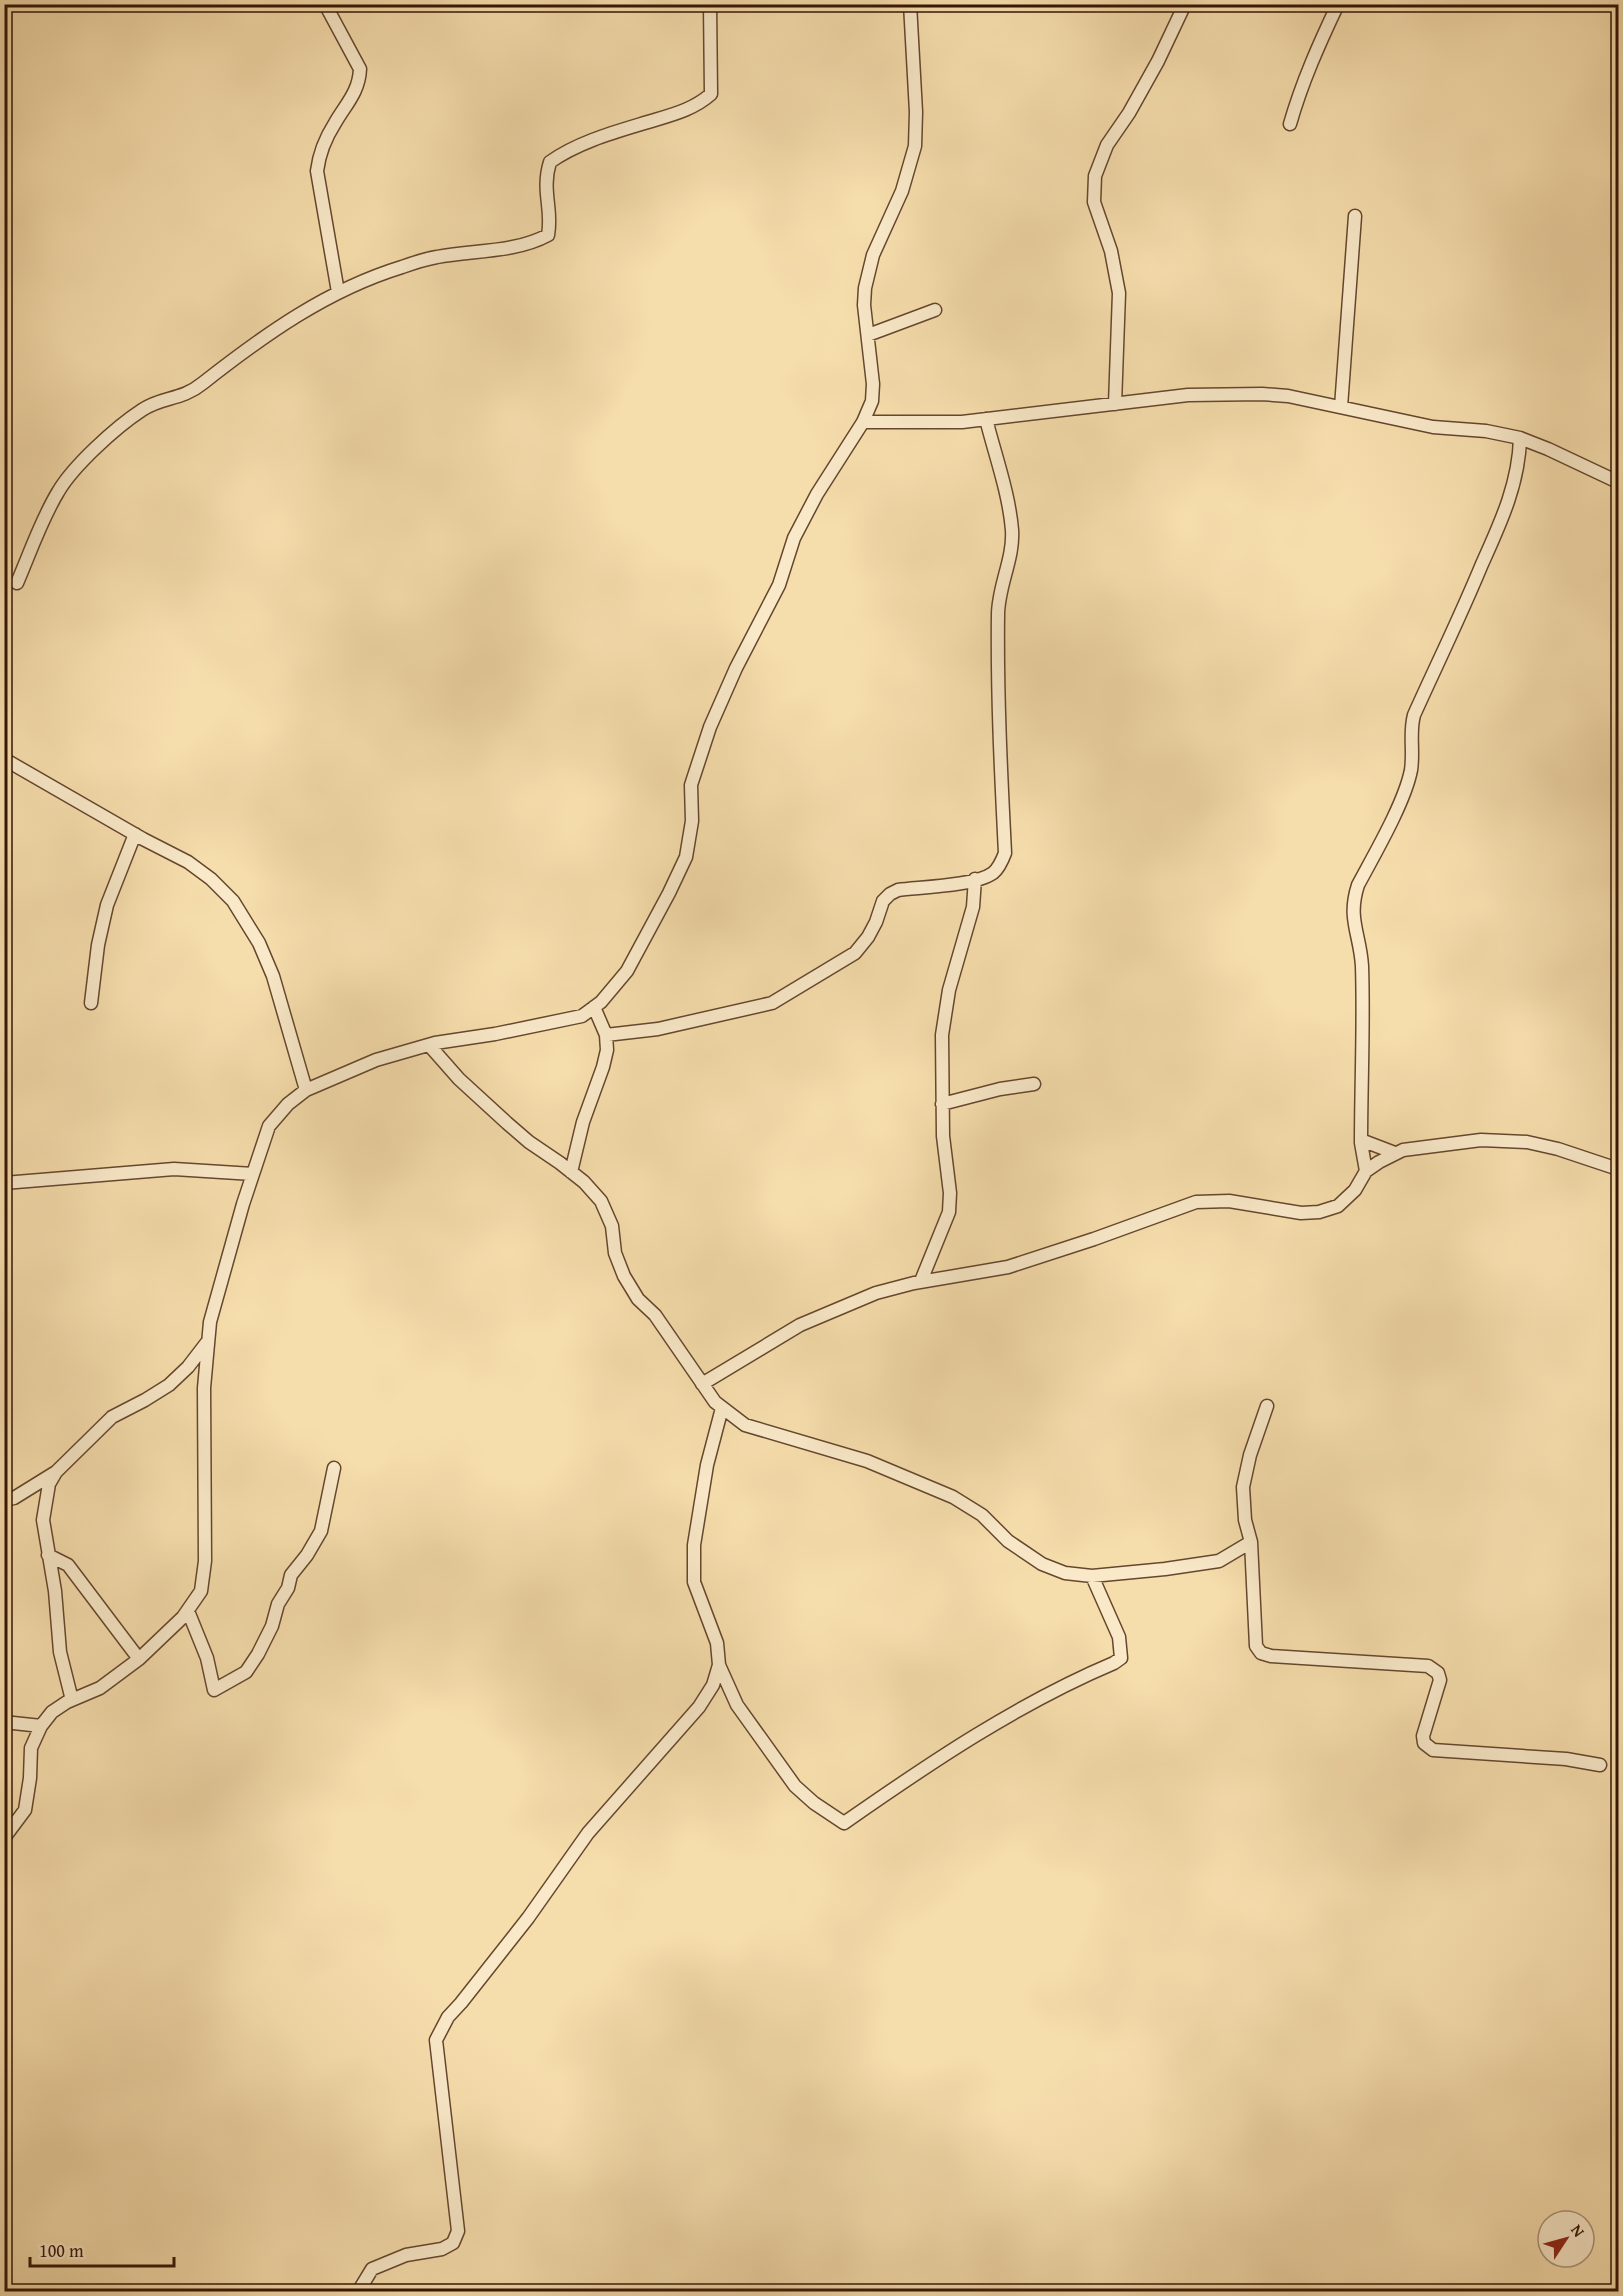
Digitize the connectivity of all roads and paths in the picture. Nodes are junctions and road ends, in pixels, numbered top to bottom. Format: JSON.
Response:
{"nodes":[{"id":1,"x":710,"y":4,"type":"edge"},
{"id":2,"x":909,"y":4,"type":"edge"},
{"id":3,"x":1185,"y":4,"type":"edge"},
{"id":4,"x":1338,"y":4,"type":"edge"},
{"id":5,"x":326,"y":5,"type":"edge"},
{"id":6,"x":1290,"y":124,"type":"dead end"},
{"id":7,"x":1355,"y":216,"type":"dead end"},
{"id":8,"x":338,"y":292,"type":"junction"},
{"id":9,"x":935,"y":310,"type":"dead end"},
{"id":10,"x":868,"y":335,"type":"junction"},
{"id":11,"x":1115,"y":404,"type":"junction"},
{"id":12,"x":1341,"y":407,"type":"junction"},
{"id":13,"x":986,"y":419,"type":"junction"},
{"id":14,"x":863,"y":422,"type":"junction"},
{"id":15,"x":1520,"y":438,"type":"junction"},
{"id":16,"x":1618,"y":482,"type":"edge"},
{"id":17,"x":17,"y":583,"type":"dead end"},
{"id":18,"x":4,"y":759,"type":"edge"},
{"id":19,"x":135,"y":834,"type":"junction"},
{"id":20,"x":975,"y":879,"type":"junction"},
{"id":21,"x":91,"y":1003,"type":"dead end"},
{"id":22,"x":594,"y":1007,"type":"junction"},
{"id":23,"x":606,"y":1035,"type":"junction"},
{"id":24,"x":429,"y":1045,"type":"junction"},
{"id":25,"x":1034,"y":1084,"type":"dead end"},
{"id":26,"x":306,"y":1090,"type":"junction"},
{"id":27,"x":942,"y":1104,"type":"junction"},
{"id":28,"x":1361,"y":1140,"type":"junction"},
{"id":29,"x":1395,"y":1153,"type":"junction"},
{"id":30,"x":1618,"y":1169,"type":"edge"},
{"id":31,"x":571,"y":1172,"type":"junction"},
{"id":32,"x":1366,"y":1172,"type":"junction"},
{"id":33,"x":253,"y":1174,"type":"junction"},
{"id":34,"x":4,"y":1183,"type":"edge"},
{"id":35,"x":921,"y":1281,"type":"junction"},
{"id":36,"x":208,"y":1340,"type":"junction"},
{"id":37,"x":702,"y":1384,"type":"junction"},
{"id":38,"x":1267,"y":1406,"type":"dead end"},
{"id":39,"x":722,"y":1408,"type":"junction"},
{"id":40,"x":334,"y":1468,"type":"dead end"},
{"id":41,"x":56,"y":1472,"type":"junction"},
{"id":42,"x":4,"y":1500,"type":"edge"},
{"id":43,"x":1251,"y":1542,"type":"junction"},
{"id":44,"x":48,"y":1555,"type":"junction"},
{"id":45,"x":1092,"y":1576,"type":"junction"},
{"id":46,"x":188,"y":1611,"type":"junction"},
{"id":47,"x":139,"y":1659,"type":"junction"},
{"id":48,"x":719,"y":1665,"type":"junction"},
{"id":49,"x":72,"y":1700,"type":"junction"},
{"id":50,"x":4,"y":1722,"type":"edge"},
{"id":51,"x":40,"y":1726,"type":"junction"},
{"id":52,"x":1600,"y":1765,"type":"dead end"},
{"id":53,"x":4,"y":1838,"type":"edge"},
{"id":54,"x":358,"y":2292,"type":"edge"}],
"edges":[{"from":1,"to":8,"type":"street"},
{"from":2,"to":10,"type":"street"},
{"from":3,"to":11,"type":"street"},
{"from":4,"to":6,"type":"street"},
{"from":5,"to":8,"type":"street"},
{"from":7,"to":12,"type":"street"},
{"from":8,"to":17,"type":"street"},
{"from":9,"to":10,"type":"street"},
{"from":10,"to":14,"type":"street"},
{"from":11,"to":12,"type":"street"},
{"from":11,"to":13,"type":"street"},
{"from":12,"to":15,"type":"street"},
{"from":13,"to":14,"type":"street"},
{"from":13,"to":20,"type":"street"},
{"from":14,"to":22,"type":"street"},
{"from":15,"to":16,"type":"street"},
{"from":15,"to":28,"type":"street"},
{"from":18,"to":19,"type":"street"},
{"from":19,"to":21,"type":"street"},
{"from":19,"to":26,"type":"street"},
{"from":20,"to":23,"type":"street"},
{"from":20,"to":27,"type":"street"},
{"from":22,"to":23,"type":"street"},
{"from":22,"to":24,"type":"street"},
{"from":23,"to":31,"type":"street"},
{"from":24,"to":26,"type":"street"},
{"from":24,"to":31,"type":"street"},
{"from":25,"to":27,"type":"street"},
{"from":26,"to":33,"type":"street"},
{"from":27,"to":35,"type":"street"},
{"from":28,"to":29,"type":"street"},
{"from":28,"to":32,"type":"street"},
{"from":29,"to":30,"type":"street"},
{"from":29,"to":32,"type":"street"},
{"from":31,"to":37,"type":"street"},
{"from":32,"to":35,"type":"street"},
{"from":33,"to":34,"type":"street"},
{"from":33,"to":36,"type":"street"},
{"from":35,"to":37,"type":"street"},
{"from":36,"to":41,"type":"street"},
{"from":36,"to":46,"type":"street"},
{"from":37,"to":39,"type":"street"},
{"from":38,"to":43,"type":"street"},
{"from":39,"to":45,"type":"street"},
{"from":39,"to":48,"type":"street"},
{"from":40,"to":46,"type":"street"},
{"from":41,"to":42,"type":"street"},
{"from":41,"to":44,"type":"street"},
{"from":43,"to":45,"type":"street"},
{"from":43,"to":52,"type":"street"},
{"from":44,"to":47,"type":"street"},
{"from":44,"to":49,"type":"street"},
{"from":45,"to":48,"type":"street"},
{"from":46,"to":47,"type":"street"},
{"from":47,"to":49,"type":"street"},
{"from":48,"to":54,"type":"street"},
{"from":49,"to":51,"type":"street"},
{"from":50,"to":51,"type":"street"},
{"from":51,"to":53,"type":"street"}]}
